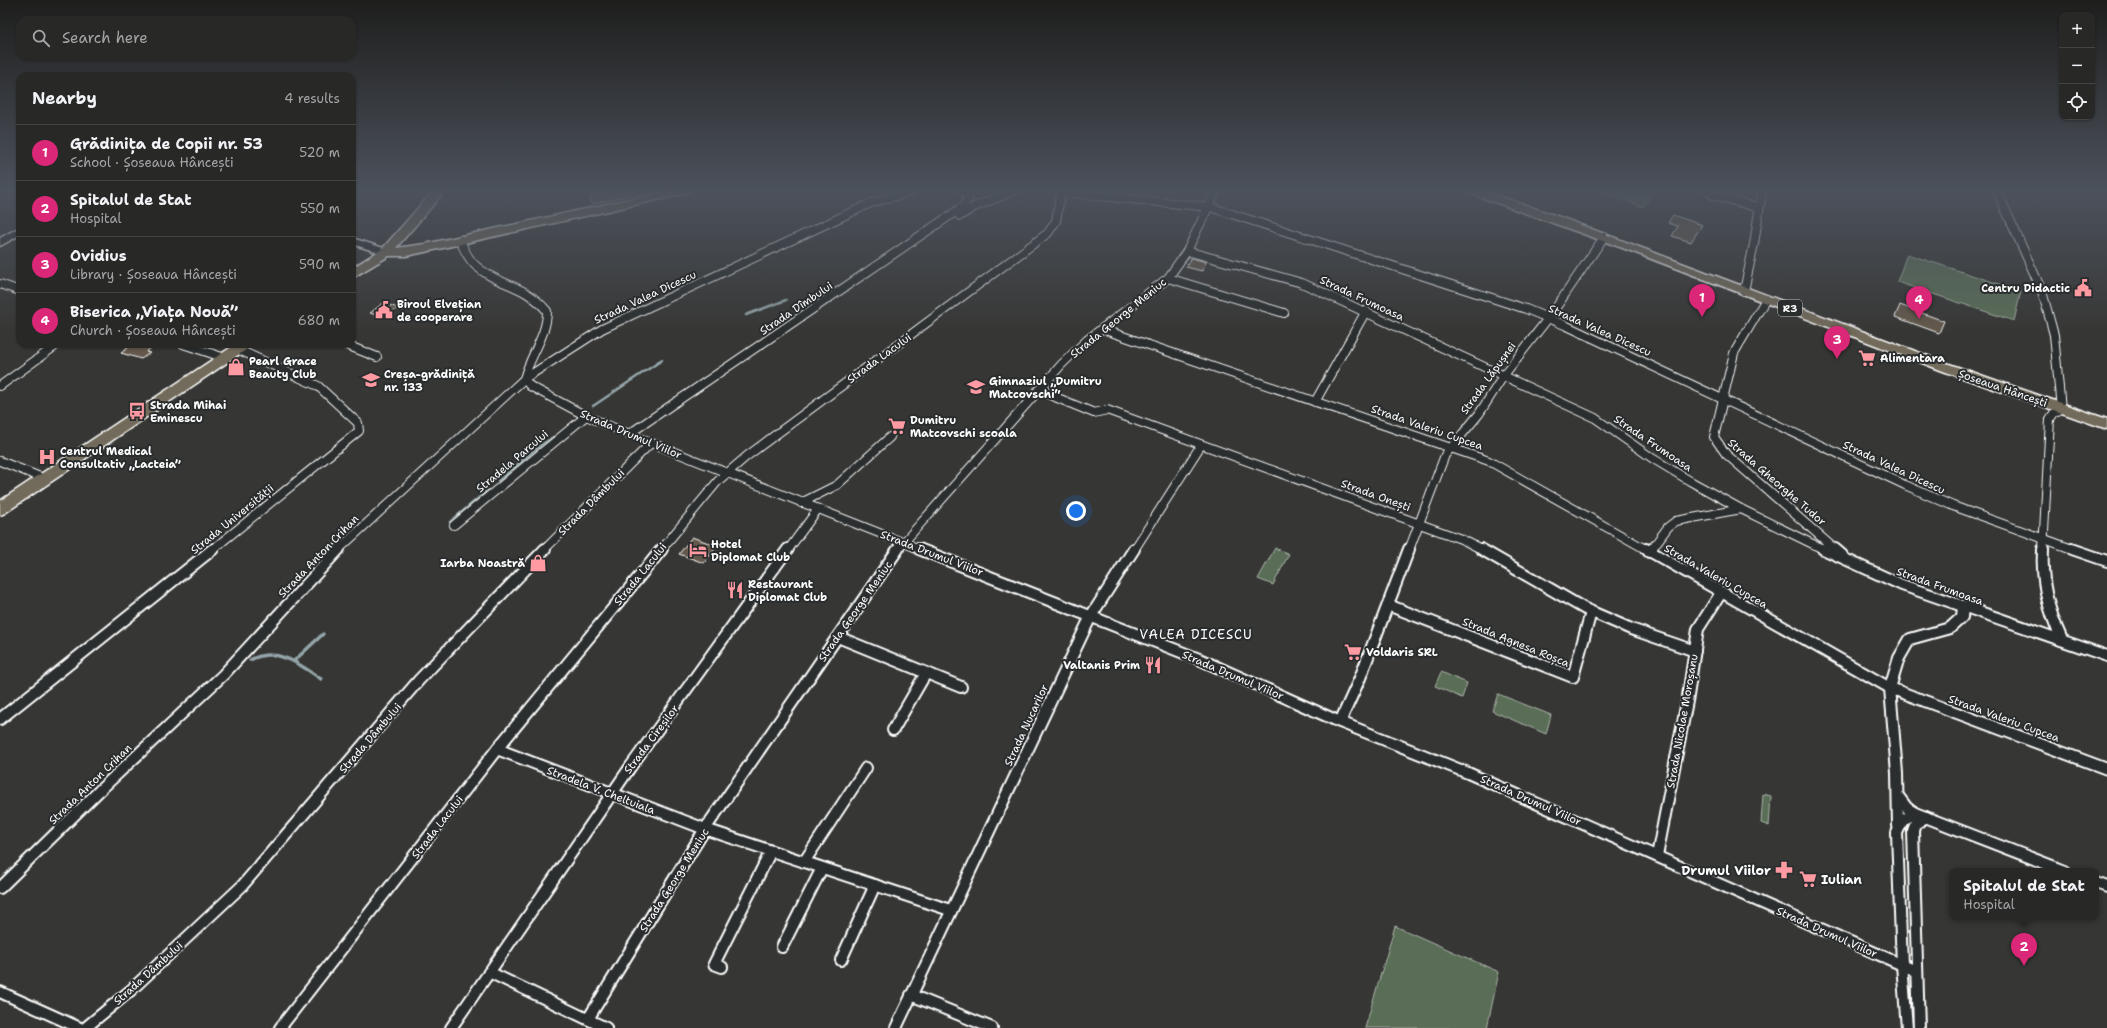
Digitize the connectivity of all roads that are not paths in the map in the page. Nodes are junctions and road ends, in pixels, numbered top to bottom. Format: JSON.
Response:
{"nodes":[{"id":1,"x":398,"y":239,"type":"edge"},
{"id":2,"x":408,"y":239,"type":"edge"},
{"id":3,"x":465,"y":239,"type":"edge"},
{"id":4,"x":795,"y":239,"type":"edge"},
{"id":5,"x":916,"y":239,"type":"edge"},
{"id":6,"x":1040,"y":239,"type":"edge"},
{"id":7,"x":1193,"y":239,"type":"edge"},
{"id":8,"x":1307,"y":239,"type":"edge"},
{"id":9,"x":1603,"y":239,"type":"edge"},
{"id":10,"x":1609,"y":239,"type":"edge"},
{"id":11,"x":1755,"y":239,"type":"edge"},
{"id":12,"x":2019,"y":239,"type":"edge"},
{"id":13,"x":460,"y":240,"type":"junction"},
{"id":14,"x":356,"y":242,"type":"edge"},
{"id":15,"x":425,"y":248,"type":"junction"},
{"id":16,"x":1187,"y":251,"type":"junction"},
{"id":17,"x":386,"y":252,"type":"junction"},
{"id":18,"x":356,"y":271,"type":"edge"},
{"id":19,"x":1168,"y":278,"type":"junction"},
{"id":20,"x":0,"y":284,"type":"edge"},
{"id":21,"x":16,"y":290,"type":"edge"},
{"id":22,"x":1744,"y":290,"type":"junction"},
{"id":23,"x":1766,"y":299,"type":"junction"},
{"id":24,"x":1366,"y":311,"type":"junction"},
{"id":25,"x":1284,"y":313,"type":"dead end"},
{"id":26,"x":1548,"y":318,"type":"junction"},
{"id":27,"x":1102,"y":329,"type":"junction"},
{"id":28,"x":52,"y":348,"type":"edge"},
{"id":29,"x":195,"y":348,"type":"edge"},
{"id":30,"x":238,"y":348,"type":"edge"},
{"id":31,"x":245,"y":348,"type":"edge"},
{"id":32,"x":354,"y":348,"type":"edge"},
{"id":33,"x":377,"y":357,"type":"dead end"},
{"id":34,"x":225,"y":358,"type":"junction"},
{"id":35,"x":1504,"y":375,"type":"junction"},
{"id":36,"x":524,"y":379,"type":"junction"},
{"id":37,"x":0,"y":386,"type":"edge"},
{"id":38,"x":1038,"y":390,"type":"junction"},
{"id":39,"x":1722,"y":398,"type":"junction"},
{"id":40,"x":1315,"y":402,"type":"junction"},
{"id":41,"x":2061,"y":408,"type":"junction"},
{"id":42,"x":586,"y":416,"type":"junction"},
{"id":43,"x":2107,"y":424,"type":"edge"},
{"id":44,"x":629,"y":434,"type":"junction"},
{"id":45,"x":890,"y":437,"type":"dead end"},
{"id":46,"x":651,"y":443,"type":"junction"},
{"id":47,"x":1201,"y":445,"type":"junction"},
{"id":48,"x":1452,"y":447,"type":"junction"},
{"id":49,"x":0,"y":461,"type":"edge"},
{"id":50,"x":727,"y":472,"type":"junction"},
{"id":51,"x":45,"y":479,"type":"junction"},
{"id":52,"x":802,"y":503,"type":"junction"},
{"id":53,"x":0,"y":509,"type":"edge"},
{"id":54,"x":818,"y":509,"type":"junction"},
{"id":55,"x":1741,"y":509,"type":"junction"},
{"id":56,"x":1418,"y":523,"type":"junction"},
{"id":57,"x":454,"y":525,"type":"dead end"},
{"id":58,"x":2042,"y":538,"type":"junction"},
{"id":59,"x":903,"y":541,"type":"junction"},
{"id":60,"x":1649,"y":552,"type":"junction"},
{"id":61,"x":2107,"y":561,"type":"edge"},
{"id":62,"x":1850,"y":562,"type":"junction"},
{"id":63,"x":1721,"y":593,"type":"junction"},
{"id":64,"x":1388,"y":605,"type":"junction"},
{"id":65,"x":1963,"y":607,"type":"junction"},
{"id":66,"x":1591,"y":612,"type":"junction"},
{"id":67,"x":1091,"y":616,"type":"junction"},
{"id":68,"x":838,"y":636,"type":"junction"},
{"id":69,"x":2062,"y":640,"type":"junction"},
{"id":70,"x":1695,"y":651,"type":"junction"},
{"id":71,"x":2107,"y":656,"type":"edge"},
{"id":72,"x":926,"y":673,"type":"junction"},
{"id":73,"x":961,"y":687,"type":"dead end"},
{"id":74,"x":1890,"y":688,"type":"junction"},
{"id":75,"x":0,"y":719,"type":"edge"},
{"id":76,"x":1340,"y":722,"type":"junction"},
{"id":77,"x":893,"y":730,"type":"dead end"},
{"id":78,"x":497,"y":749,"type":"junction"},
{"id":79,"x":866,"y":768,"type":"dead end"},
{"id":80,"x":2107,"y":769,"type":"edge"},
{"id":81,"x":610,"y":794,"type":"junction"},
{"id":82,"x":1898,"y":796,"type":"junction"},
{"id":83,"x":1920,"y":815,"type":"junction"},
{"id":84,"x":1898,"y":826,"type":"junction"},
{"id":85,"x":705,"y":829,"type":"junction"},
{"id":86,"x":772,"y":851,"type":"junction"},
{"id":87,"x":1657,"y":856,"type":"junction"},
{"id":88,"x":804,"y":862,"type":"junction"},
{"id":89,"x":822,"y":868,"type":"junction"},
{"id":90,"x":2057,"y":868,"type":"edge"},
{"id":91,"x":875,"y":885,"type":"junction"},
{"id":92,"x":0,"y":888,"type":"edge"},
{"id":93,"x":950,"y":910,"type":"junction"},
{"id":94,"x":782,"y":947,"type":"dead end"},
{"id":95,"x":841,"y":960,"type":"dead end"},
{"id":96,"x":1902,"y":965,"type":"junction"},
{"id":97,"x":722,"y":967,"type":"dead end"},
{"id":98,"x":1916,"y":971,"type":"junction"},
{"id":99,"x":489,"y":972,"type":"junction"},
{"id":100,"x":0,"y":992,"type":"edge"},
{"id":101,"x":911,"y":995,"type":"junction"},
{"id":102,"x":588,"y":1019,"type":"junction"},
{"id":103,"x":80,"y":1028,"type":"edge"},
{"id":104,"x":85,"y":1028,"type":"edge"},
{"id":105,"x":280,"y":1028,"type":"edge"},
{"id":106,"x":451,"y":1028,"type":"edge"},
{"id":107,"x":606,"y":1028,"type":"edge"},
{"id":108,"x":896,"y":1028,"type":"edge"},
{"id":109,"x":992,"y":1028,"type":"edge"},
{"id":110,"x":1907,"y":1028,"type":"edge"},
{"id":111,"x":1919,"y":1028,"type":"edge"}],
"edges":[{"from":1,"to":17,"type":"main road"},
{"from":2,"to":15,"type":"main road"},
{"from":3,"to":13,"type":"main road"},
{"from":4,"to":36,"type":"street","name":"Strada Valea Dicescu"},
{"from":5,"to":44,"type":"street","name":"Strada Dîmbului"},
{"from":6,"to":50,"type":"street","name":"Strada Lacului"},
{"from":7,"to":16,"type":"street","name":"Strada George Meniuc"},
{"from":8,"to":26,"type":"street","name":"Strada Valea Dicescu"},
{"from":9,"to":26,"type":"street","name":"Strada Lăpușnei"},
{"from":10,"to":22,"type":"main road","name":"Șoseaua Hâncești","number":"R3"},
{"from":11,"to":22,"type":"street"},
{"from":12,"to":41,"type":"street"},
{"from":13,"to":15,"type":"main road"},
{"from":13,"to":36,"type":"street","name":"Strada Anton Crihan"},
{"from":14,"to":17,"type":"main road"},
{"from":15,"to":17,"type":"main road"},
{"from":16,"to":19,"type":"street","name":"Strada George Meniuc"},
{"from":16,"to":24,"type":"street","name":"Strada Frumoasa"},
{"from":17,"to":18,"type":"main road"},
{"from":19,"to":25,"type":"street"},
{"from":19,"to":27,"type":"street","name":"Strada George Meniuc"},
{"from":20,"to":21,"type":"street"},
{"from":22,"to":23,"type":"main road","name":"Șoseaua Hâncești","number":"R3"},
{"from":23,"to":39,"type":"street","name":"Strada Gheorghe Tudor"},
{"from":23,"to":41,"type":"main road","name":"Șoseaua Hâncești","number":"R3"},
{"from":24,"to":35,"type":"street","name":"Strada Frumoasa"},
{"from":24,"to":40,"type":"street"},
{"from":26,"to":35,"type":"street","name":"Strada Lăpușnei"},
{"from":26,"to":39,"type":"street","name":"Strada Valea Dicescu"},
{"from":27,"to":38,"type":"street","name":"Strada George Meniuc"},
{"from":27,"to":40,"type":"street","name":"Strada Valeriu Cupcea"},
{"from":28,"to":37,"type":"street"},
{"from":29,"to":34,"type":"street"},
{"from":30,"to":34,"type":"main road"},
{"from":31,"to":75,"type":"street","name":"Strada Universității"},
{"from":32,"to":33,"type":"street"},
{"from":34,"to":51,"type":"main road"},
{"from":35,"to":48,"type":"street","name":"Strada Lăpușnei"},
{"from":35,"to":55,"type":"street","name":"Strada Frumoasa"},
{"from":36,"to":42,"type":"street","name":"Strada Drumul Viilor"},
{"from":36,"to":92,"type":"street","name":"Strada Anton Crihan"},
{"from":38,"to":47,"type":"street","name":"Strada Onești"},
{"from":38,"to":59,"type":"street","name":"Strada George Meniuc"},
{"from":39,"to":58,"type":"street","name":"Strada Valea Dicescu"},
{"from":39,"to":62,"type":"street","name":"Strada Gheorghe Tudor"},
{"from":40,"to":48,"type":"street","name":"Strada Valeriu Cupcea"},
{"from":41,"to":43,"type":"main road","name":"Șoseaua Hâncești","number":"R3"},
{"from":41,"to":58,"type":"street"},
{"from":42,"to":44,"type":"street","name":"Strada Drumul Viilor"},
{"from":42,"to":57,"type":"street","name":"Stradela Parcului"},
{"from":44,"to":46,"type":"street","name":"Strada Drumul Viilor"},
{"from":45,"to":52,"type":"street"},
{"from":46,"to":50,"type":"street","name":"Strada Drumul Viilor"},
{"from":46,"to":104,"type":"street","name":"Strada Dâmbului"},
{"from":47,"to":56,"type":"street","name":"Strada Onești"},
{"from":47,"to":67,"type":"street","name":"Strada Nucarilor"},
{"from":48,"to":56,"type":"street","name":"Strada Lăpușnei"},
{"from":48,"to":60,"type":"street","name":"Strada Valeriu Cupcea"},
{"from":49,"to":51,"type":"street"},
{"from":50,"to":52,"type":"street","name":"Strada Drumul Viilor"},
{"from":50,"to":78,"type":"street","name":"Strada Lacului"},
{"from":51,"to":53,"type":"main road"},
{"from":52,"to":54,"type":"street","name":"Strada Drumul Viilor"},
{"from":54,"to":59,"type":"street","name":"Strada Drumul Viilor"},
{"from":54,"to":81,"type":"street","name":"Strada Cireșilor"},
{"from":55,"to":60,"type":"street"},
{"from":55,"to":62,"type":"street","name":"Strada Frumoasa"},
{"from":56,"to":64,"type":"street","name":"Strada Lăpușnei"},
{"from":56,"to":66,"type":"street","name":"Strada Onești"},
{"from":58,"to":61,"type":"street","name":"Strada Valea Dicescu"},
{"from":58,"to":69,"type":"street"},
{"from":59,"to":67,"type":"street","name":"Strada Drumul Viilor"},
{"from":59,"to":68,"type":"street","name":"Strada George Meniuc"},
{"from":60,"to":63,"type":"street","name":"Strada Valeriu Cupcea"},
{"from":62,"to":65,"type":"street","name":"Strada Frumoasa"},
{"from":63,"to":70,"type":"street","name":"Strada Nicolae Moroșanu"},
{"from":63,"to":74,"type":"street","name":"Strada Valeriu Cupcea"},
{"from":64,"to":66,"type":"street","name":"Strada Agnesa Roșca"},
{"from":64,"to":76,"type":"street","name":"Strada Lăpușnei"},
{"from":65,"to":69,"type":"street","name":"Strada Frumoasa"},
{"from":65,"to":74,"type":"street"},
{"from":66,"to":70,"type":"street","name":"Strada Onești"},
{"from":67,"to":76,"type":"street","name":"Strada Drumul Viilor"},
{"from":67,"to":93,"type":"street","name":"Strada Nucarilor"},
{"from":68,"to":72,"type":"street"},
{"from":68,"to":85,"type":"street","name":"Strada George Meniuc"},
{"from":69,"to":71,"type":"street","name":"Strada Frumoasa"},
{"from":70,"to":87,"type":"street","name":"Strada Nicolae Moroșanu"},
{"from":72,"to":73,"type":"street"},
{"from":72,"to":77,"type":"street"},
{"from":74,"to":80,"type":"street","name":"Strada Valeriu Cupcea"},
{"from":74,"to":82,"type":"street"},
{"from":76,"to":87,"type":"street","name":"Strada Drumul Viilor"},
{"from":78,"to":81,"type":"street","name":"Stradela V. Cheltuiala"},
{"from":78,"to":105,"type":"street","name":"Strada Lacului"},
{"from":79,"to":88,"type":"street"},
{"from":81,"to":85,"type":"street","name":"Stradela V. Cheltuiala"},
{"from":81,"to":99,"type":"street","name":"Strada Cireșilor"},
{"from":82,"to":83,"type":"street"},
{"from":82,"to":84,"type":"street"},
{"from":83,"to":84,"type":"street"},
{"from":83,"to":90,"type":"street"},
{"from":83,"to":98,"type":"street"},
{"from":84,"to":96,"type":"street"},
{"from":85,"to":86,"type":"street","name":"Stradela V. Cheltuiala"},
{"from":85,"to":102,"type":"street","name":"Strada George Meniuc"},
{"from":86,"to":88,"type":"street","name":"Stradela V. Cheltuiala"},
{"from":86,"to":97,"type":"street"},
{"from":87,"to":96,"type":"street","name":"Strada Drumul Viilor"},
{"from":88,"to":89,"type":"street","name":"Stradela V. Cheltuiala"},
{"from":89,"to":91,"type":"street","name":"Stradela V. Cheltuiala"},
{"from":89,"to":94,"type":"street"},
{"from":91,"to":93,"type":"street","name":"Stradela V. Cheltuiala"},
{"from":91,"to":95,"type":"street"},
{"from":93,"to":101,"type":"street","name":"Strada Nucarilor"},
{"from":96,"to":98,"type":"street","name":"Strada Drumul Viilor"},
{"from":96,"to":110,"type":"street"},
{"from":98,"to":111,"type":"street"},
{"from":99,"to":102,"type":"street"},
{"from":99,"to":106,"type":"street","name":"Strada Cireșilor"},
{"from":100,"to":103,"type":"street"},
{"from":101,"to":108,"type":"street","name":"Strada Nucarilor"},
{"from":101,"to":109,"type":"street"},
{"from":102,"to":107,"type":"street"}]}
